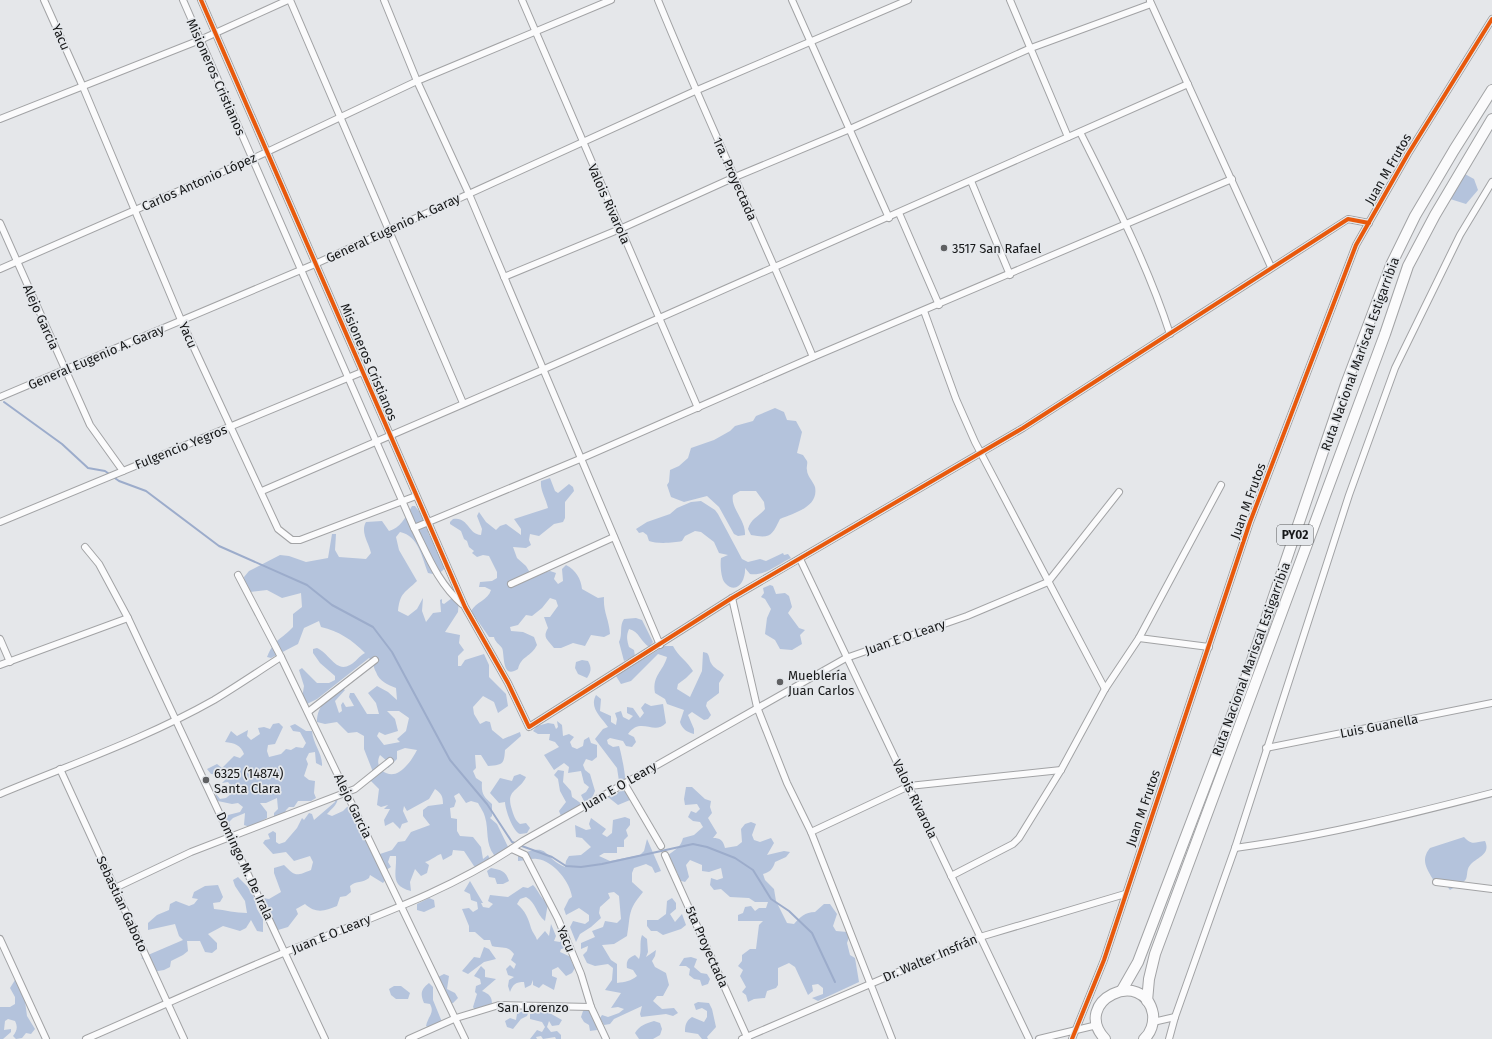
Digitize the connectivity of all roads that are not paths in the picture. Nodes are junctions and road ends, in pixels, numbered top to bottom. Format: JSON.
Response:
{"nodes":[{"id":1,"x":44,"y":0,"type":"edge"},
{"id":2,"x":183,"y":0,"type":"edge"},
{"id":3,"x":201,"y":0,"type":"edge"},
{"id":4,"x":289,"y":0,"type":"edge"},
{"id":5,"x":384,"y":0,"type":"edge"},
{"id":6,"x":522,"y":0,"type":"edge"},
{"id":7,"x":610,"y":0,"type":"edge"},
{"id":8,"x":658,"y":0,"type":"edge"},
{"id":9,"x":792,"y":0,"type":"edge"},
{"id":10,"x":908,"y":0,"type":"edge"},
{"id":11,"x":1010,"y":0,"type":"edge"},
{"id":12,"x":898,"y":2,"type":"edge"},
{"id":13,"x":1150,"y":2,"type":"edge"},
{"id":14,"x":1492,"y":20,"type":"edge"},
{"id":15,"x":536,"y":32,"type":"junction"},
{"id":16,"x":216,"y":33,"type":"junction"},
{"id":17,"x":200,"y":40,"type":"junction"},
{"id":18,"x":810,"y":43,"type":"junction"},
{"id":19,"x":1031,"y":48,"type":"junction"},
{"id":20,"x":417,"y":81,"type":"junction"},
{"id":21,"x":1188,"y":84,"type":"junction"},
{"id":22,"x":83,"y":87,"type":"junction"},
{"id":23,"x":1492,"y":90,"type":"edge"},
{"id":24,"x":695,"y":91,"type":"junction"},
{"id":25,"x":341,"y":118,"type":"junction"},
{"id":26,"x":0,"y":119,"type":"edge"},
{"id":27,"x":1492,"y":119,"type":"edge"},
{"id":28,"x":850,"y":129,"type":"junction"},
{"id":29,"x":1080,"y":132,"type":"junction"},
{"id":30,"x":1068,"y":137,"type":"junction"},
{"id":31,"x":582,"y":142,"type":"junction"},
{"id":32,"x":267,"y":152,"type":"junction"},
{"id":33,"x":252,"y":159,"type":"junction"},
{"id":34,"x":735,"y":177,"type":"junction"},
{"id":35,"x":1232,"y":179,"type":"junction"},
{"id":36,"x":970,"y":181,"type":"junction"},
{"id":37,"x":1492,"y":182,"type":"edge"},
{"id":38,"x":469,"y":194,"type":"junction"},
{"id":39,"x":135,"y":210,"type":"junction"},
{"id":40,"x":899,"y":213,"type":"junction"},
{"id":41,"x":889,"y":218,"type":"junction"},
{"id":42,"x":1369,"y":222,"type":"junction"},
{"id":43,"x":0,"y":223,"type":"edge"},
{"id":44,"x":1126,"y":224,"type":"junction"},
{"id":45,"x":620,"y":229,"type":"junction"},
{"id":46,"x":389,"y":230,"type":"junction"},
{"id":47,"x":17,"y":262,"type":"junction"},
{"id":48,"x":315,"y":264,"type":"junction"},
{"id":49,"x":775,"y":266,"type":"junction"},
{"id":50,"x":1271,"y":267,"type":"junction"},
{"id":51,"x":0,"y":269,"type":"edge"},
{"id":52,"x":300,"y":270,"type":"junction"},
{"id":53,"x":1010,"y":275,"type":"junction"},
{"id":54,"x":504,"y":277,"type":"junction"},
{"id":55,"x":939,"y":305,"type":"junction"},
{"id":56,"x":924,"y":311,"type":"junction"},
{"id":57,"x":658,"y":319,"type":"junction"},
{"id":58,"x":181,"y":320,"type":"junction"},
{"id":59,"x":1170,"y":334,"type":"junction"},
{"id":60,"x":813,"y":357,"type":"junction"},
{"id":61,"x":64,"y":370,"type":"junction"},
{"id":62,"x":542,"y":370,"type":"junction"},
{"id":63,"x":362,"y":372,"type":"junction"},
{"id":64,"x":348,"y":377,"type":"junction"},
{"id":65,"x":0,"y":397,"type":"edge"},
{"id":66,"x":463,"y":402,"type":"junction"},
{"id":67,"x":698,"y":408,"type":"junction"},
{"id":68,"x":230,"y":426,"type":"junction"},
{"id":69,"x":389,"y":435,"type":"junction"},
{"id":70,"x":376,"y":442,"type":"junction"},
{"id":71,"x":982,"y":452,"type":"junction"},
{"id":72,"x":580,"y":459,"type":"junction"},
{"id":73,"x":123,"y":471,"type":"junction"},
{"id":74,"x":1221,"y":485,"type":"dead end"},
{"id":75,"x":262,"y":491,"type":"junction"},
{"id":76,"x":1119,"y":492,"type":"dead end"},
{"id":77,"x":416,"y":496,"type":"junction"},
{"id":78,"x":402,"y":500,"type":"junction"},
{"id":79,"x":0,"y":522,"type":"edge"},
{"id":80,"x":427,"y":523,"type":"junction"},
{"id":81,"x":414,"y":528,"type":"junction"},
{"id":82,"x":614,"y":537,"type":"junction"},
{"id":83,"x":85,"y":547,"type":"dead end"},
{"id":84,"x":800,"y":559,"type":"junction"},
{"id":85,"x":238,"y":575,"type":"dead end"},
{"id":86,"x":1048,"y":582,"type":"junction"},
{"id":87,"x":511,"y":584,"type":"dead end"},
{"id":88,"x":732,"y":598,"type":"junction"},
{"id":89,"x":465,"y":607,"type":"junction"},
{"id":90,"x":128,"y":618,"type":"junction"},
{"id":91,"x":1139,"y":638,"type":"junction"},
{"id":92,"x":0,"y":639,"type":"edge"},
{"id":93,"x":660,"y":645,"type":"junction"},
{"id":94,"x":1209,"y":647,"type":"junction"},
{"id":95,"x":281,"y":657,"type":"junction"},
{"id":96,"x":846,"y":658,"type":"junction"},
{"id":97,"x":375,"y":660,"type":"dead end"},
{"id":98,"x":10,"y":662,"type":"junction"},
{"id":99,"x":0,"y":665,"type":"edge"},
{"id":100,"x":1105,"y":690,"type":"junction"},
{"id":101,"x":1492,"y":703,"type":"edge"},
{"id":102,"x":757,"y":707,"type":"junction"},
{"id":103,"x":308,"y":712,"type":"junction"},
{"id":104,"x":176,"y":719,"type":"junction"},
{"id":105,"x":1266,"y":748,"type":"junction"},
{"id":106,"x":390,"y":761,"type":"dead end"},
{"id":107,"x":60,"y":769,"type":"junction"},
{"id":108,"x":1061,"y":770,"type":"junction"},
{"id":109,"x":624,"y":783,"type":"junction"},
{"id":110,"x":909,"y":786,"type":"junction"},
{"id":111,"x":346,"y":792,"type":"junction"},
{"id":112,"x":1492,"y":792,"type":"edge"},
{"id":113,"x":0,"y":794,"type":"edge"},
{"id":114,"x":811,"y":832,"type":"junction"},
{"id":115,"x":231,"y":836,"type":"junction"},
{"id":116,"x":661,"y":846,"type":"dead end"},
{"id":117,"x":514,"y":848,"type":"junction"},
{"id":118,"x":1235,"y":848,"type":"junction"},
{"id":119,"x":665,"y":855,"type":"dead end"},
{"id":120,"x":951,"y":876,"type":"junction"},
{"id":121,"x":1436,"y":882,"type":"dead end"},
{"id":122,"x":114,"y":888,"type":"junction"},
{"id":123,"x":1492,"y":889,"type":"edge"},
{"id":124,"x":1125,"y":894,"type":"junction"},
{"id":125,"x":402,"y":906,"type":"junction"},
{"id":126,"x":980,"y":937,"type":"junction"},
{"id":127,"x":0,"y":939,"type":"edge"},
{"id":128,"x":286,"y":952,"type":"junction"},
{"id":129,"x":870,"y":984,"type":"junction"},
{"id":130,"x":1122,"y":990,"type":"junction"},
{"id":131,"x":1147,"y":1001,"type":"junction"},
{"id":132,"x":168,"y":1004,"type":"junction"},
{"id":133,"x":591,"y":1007,"type":"junction"},
{"id":134,"x":1175,"y":1017,"type":"junction"},
{"id":135,"x":456,"y":1018,"type":"junction"},
{"id":136,"x":1153,"y":1022,"type":"junction"},
{"id":137,"x":1075,"y":1029,"type":"junction"},
{"id":138,"x":1060,"y":1034,"type":"junction"},
{"id":139,"x":1100,"y":1034,"type":"edge"},
{"id":140,"x":746,"y":1038,"type":"edge"},
{"id":141,"x":46,"y":1039,"type":"edge"},
{"id":142,"x":86,"y":1039,"type":"edge"},
{"id":143,"x":184,"y":1039,"type":"edge"},
{"id":144,"x":325,"y":1039,"type":"edge"},
{"id":145,"x":409,"y":1039,"type":"edge"},
{"id":146,"x":465,"y":1039,"type":"edge"},
{"id":147,"x":606,"y":1039,"type":"edge"},
{"id":148,"x":892,"y":1039,"type":"edge"},
{"id":149,"x":1029,"y":1039,"type":"edge"},
{"id":150,"x":1039,"y":1039,"type":"edge"},
{"id":151,"x":1051,"y":1039,"type":"edge"},
{"id":152,"x":1072,"y":1039,"type":"edge"},
{"id":153,"x":1144,"y":1039,"type":"edge"},
{"id":154,"x":1169,"y":1039,"type":"edge"}],
"edges":[{"from":1,"to":22,"type":"street","name":"Yacu"},
{"from":2,"to":17,"type":"street","name":"Misioneros Cristianos"},
{"from":3,"to":16,"type":"street","name":"Misioneros Cristianos"},
{"from":4,"to":16,"type":"street"},
{"from":4,"to":25,"type":"street"},
{"from":5,"to":20,"type":"street"},
{"from":6,"to":15,"type":"street","name":"Valois Rivarola"},
{"from":7,"to":15,"type":"street","name":"Carlos Antonio López"},
{"from":8,"to":24,"type":"street","name":"1ra. Proyectada"},
{"from":9,"to":18,"type":"street"},
{"from":10,"to":12,"type":"street","name":"General Eugenio A. Garay"},
{"from":11,"to":19,"type":"street"},
{"from":12,"to":18,"type":"street","name":"General Eugenio A. Garay"},
{"from":13,"to":19,"type":"street"},
{"from":13,"to":21,"type":"street"},
{"from":14,"to":42,"type":"street","name":"Juan M Frutos"},
{"from":15,"to":20,"type":"street","name":"Carlos Antonio López"},
{"from":15,"to":31,"type":"street","name":"Valois Rivarola"},
{"from":16,"to":17,"type":"street"},
{"from":16,"to":32,"type":"street","name":"Misioneros Cristianos"},
{"from":17,"to":22,"type":"street"},
{"from":17,"to":33,"type":"street","name":"Misioneros Cristianos"},
{"from":18,"to":24,"type":"street","name":"General Eugenio A. Garay"},
{"from":18,"to":28,"type":"street"},
{"from":19,"to":28,"type":"street"},
{"from":19,"to":30,"type":"street"},
{"from":20,"to":25,"type":"street","name":"Carlos Antonio López"},
{"from":20,"to":38,"type":"street"},
{"from":21,"to":29,"type":"street"},
{"from":21,"to":35,"type":"street"},
{"from":22,"to":26,"type":"street"},
{"from":22,"to":39,"type":"street","name":"Yacu"},
{"from":23,"to":130,"type":"highway","name":"Ruta Nacional Mariscal Estigarribia","number":"PY02"},
{"from":24,"to":31,"type":"street","name":"General Eugenio A. Garay"},
{"from":24,"to":34,"type":"street","name":"1ra. Proyectada"},
{"from":25,"to":32,"type":"street","name":"Carlos Antonio López"},
{"from":25,"to":46,"type":"street"},
{"from":27,"to":131,"type":"highway","name":"Ruta Nacional Mariscal Estigarribia","number":"PY02"},
{"from":28,"to":34,"type":"street"},
{"from":28,"to":41,"type":"street"},
{"from":29,"to":30,"type":"street"},
{"from":29,"to":44,"type":"street"},
{"from":30,"to":36,"type":"street"},
{"from":31,"to":38,"type":"street","name":"General Eugenio A. Garay"},
{"from":31,"to":45,"type":"street","name":"Valois Rivarola"},
{"from":32,"to":33,"type":"street","name":"Carlos Antonio López"},
{"from":32,"to":48,"type":"street","name":"Misioneros Cristianos"},
{"from":33,"to":39,"type":"street","name":"Carlos Antonio López"},
{"from":33,"to":52,"type":"street","name":"Misioneros Cristianos"},
{"from":34,"to":45,"type":"street"},
{"from":34,"to":49,"type":"street","name":"1ra. Proyectada"},
{"from":35,"to":44,"type":"street"},
{"from":35,"to":50,"type":"street"},
{"from":36,"to":40,"type":"street"},
{"from":36,"to":53,"type":"street"},
{"from":37,"to":105,"type":"street"},
{"from":38,"to":46,"type":"street","name":"General Eugenio A. Garay"},
{"from":38,"to":54,"type":"street"},
{"from":39,"to":47,"type":"street","name":"Carlos Antonio López"},
{"from":39,"to":58,"type":"street","name":"Yacu"},
{"from":40,"to":41,"type":"street"},
{"from":40,"to":55,"type":"street"},
{"from":41,"to":49,"type":"street"},
{"from":42,"to":50,"type":"street"},
{"from":42,"to":94,"type":"street","name":"Juan M Frutos"},
{"from":43,"to":47,"type":"street","name":"Alejo Garcia"},
{"from":44,"to":53,"type":"street"},
{"from":44,"to":59,"type":"street"},
{"from":45,"to":54,"type":"street"},
{"from":45,"to":57,"type":"street","name":"Valois Rivarola"},
{"from":46,"to":48,"type":"street","name":"General Eugenio A. Garay"},
{"from":46,"to":66,"type":"street"},
{"from":47,"to":51,"type":"street","name":"Carlos Antonio López"},
{"from":47,"to":61,"type":"street","name":"Alejo Garcia"},
{"from":48,"to":52,"type":"street","name":"General Eugenio A. Garay"},
{"from":48,"to":63,"type":"street","name":"Misioneros Cristianos"},
{"from":49,"to":57,"type":"street"},
{"from":49,"to":60,"type":"street","name":"1ra. Proyectada"},
{"from":50,"to":59,"type":"street"},
{"from":52,"to":58,"type":"street","name":"General Eugenio A. Garay"},
{"from":52,"to":64,"type":"street","name":"Misioneros Cristianos"},
{"from":53,"to":55,"type":"street"},
{"from":54,"to":62,"type":"street"},
{"from":55,"to":56,"type":"street"},
{"from":56,"to":60,"type":"street"},
{"from":56,"to":71,"type":"street"},
{"from":57,"to":62,"type":"street"},
{"from":57,"to":67,"type":"street","name":"Valois Rivarola"},
{"from":58,"to":61,"type":"street","name":"General Eugenio A. Garay"},
{"from":58,"to":68,"type":"street","name":"Yacu"},
{"from":59,"to":71,"type":"street"},
{"from":60,"to":67,"type":"street"},
{"from":61,"to":65,"type":"street","name":"General Eugenio A. Garay"},
{"from":61,"to":73,"type":"street","name":"Alejo Garcia"},
{"from":62,"to":66,"type":"street"},
{"from":62,"to":72,"type":"street"},
{"from":63,"to":64,"type":"street","name":"Fulgencio Yegros"},
{"from":63,"to":69,"type":"street","name":"Misioneros Cristianos"},
{"from":64,"to":68,"type":"street","name":"Fulgencio Yegros"},
{"from":64,"to":70,"type":"street","name":"Misioneros Cristianos"},
{"from":66,"to":69,"type":"street"},
{"from":67,"to":72,"type":"street"},
{"from":68,"to":73,"type":"street","name":"Fulgencio Yegros"},
{"from":68,"to":75,"type":"street","name":"Yacu"},
{"from":69,"to":70,"type":"street"},
{"from":69,"to":77,"type":"street","name":"Misioneros Cristianos"},
{"from":70,"to":75,"type":"street"},
{"from":70,"to":78,"type":"street","name":"Misioneros Cristianos"},
{"from":71,"to":84,"type":"street"},
{"from":71,"to":86,"type":"street"},
{"from":72,"to":80,"type":"street"},
{"from":72,"to":82,"type":"street"},
{"from":73,"to":79,"type":"street","name":"Fulgencio Yegros"},
{"from":74,"to":91,"type":"street"},
{"from":75,"to":78,"type":"street","name":"Yacu"},
{"from":76,"to":86,"type":"street","name":"Juan E O Leary"},
{"from":77,"to":78,"type":"street","name":"Yacu"},
{"from":77,"to":80,"type":"street","name":"Misioneros Cristianos"},
{"from":78,"to":81,"type":"street","name":"Misioneros Cristianos"},
{"from":80,"to":81,"type":"street"},
{"from":80,"to":89,"type":"street","name":"Misioneros Cristianos"},
{"from":81,"to":89,"type":"street","name":"Misioneros Cristianos"},
{"from":82,"to":87,"type":"street"},
{"from":82,"to":93,"type":"street"},
{"from":83,"to":90,"type":"street","name":"Domingo M. De Irala"},
{"from":84,"to":88,"type":"street"},
{"from":84,"to":96,"type":"street","name":"Valois Rivarola"},
{"from":85,"to":95,"type":"street","name":"Alejo Garcia"},
{"from":86,"to":96,"type":"street","name":"Juan E O Leary"},
{"from":86,"to":100,"type":"street"},
{"from":88,"to":93,"type":"street"},
{"from":88,"to":102,"type":"street"},
{"from":89,"to":93,"type":"street","name":"Misioneros Cristianos"},
{"from":90,"to":98,"type":"street"},
{"from":90,"to":104,"type":"street","name":"Domingo M. De Irala"},
{"from":91,"to":94,"type":"street"},
{"from":91,"to":100,"type":"street"},
{"from":92,"to":98,"type":"street"},
{"from":94,"to":124,"type":"street","name":"Juan M Frutos"},
{"from":95,"to":103,"type":"street","name":"Alejo Garcia"},
{"from":95,"to":104,"type":"street"},
{"from":96,"to":102,"type":"street","name":"Juan E O Leary"},
{"from":96,"to":110,"type":"street","name":"Valois Rivarola"},
{"from":97,"to":103,"type":"street"},
{"from":98,"to":99,"type":"street"},
{"from":100,"to":108,"type":"street"},
{"from":101,"to":105,"type":"street","name":"Luis Guanella"},
{"from":102,"to":109,"type":"street","name":"Juan E O Leary"},
{"from":102,"to":114,"type":"street"},
{"from":103,"to":111,"type":"street","name":"Alejo Garcia"},
{"from":104,"to":107,"type":"street"},
{"from":104,"to":115,"type":"street","name":"Domingo M. De Irala"},
{"from":105,"to":118,"type":"street"},
{"from":106,"to":111,"type":"street"},
{"from":107,"to":113,"type":"street"},
{"from":107,"to":122,"type":"street","name":"Sebastian Gaboto"},
{"from":108,"to":110,"type":"street"},
{"from":108,"to":120,"type":"street"},
{"from":109,"to":116,"type":"street"},
{"from":109,"to":117,"type":"street","name":"Juan E O Leary"},
{"from":110,"to":114,"type":"street"},
{"from":110,"to":120,"type":"street","name":"Valois Rivarola"},
{"from":111,"to":115,"type":"street"},
{"from":111,"to":125,"type":"street","name":"Alejo Garcia"},
{"from":112,"to":118,"type":"street"},
{"from":114,"to":129,"type":"street"},
{"from":115,"to":122,"type":"street"},
{"from":115,"to":128,"type":"street","name":"Domingo M. De Irala"},
{"from":117,"to":125,"type":"street","name":"Juan E O Leary"},
{"from":117,"to":133,"type":"street","name":"Yacu"},
{"from":118,"to":134,"type":"street"},
{"from":119,"to":140,"type":"street","name":"5ta Proyectada"},
{"from":120,"to":126,"type":"street","name":"Valois Rivarola"},
{"from":121,"to":123,"type":"street"},
{"from":122,"to":132,"type":"street","name":"Sebastian Gaboto"},
{"from":124,"to":126,"type":"street","name":"Dr. Walter Insfrán"},
{"from":124,"to":137,"type":"street","name":"Juan M Frutos"},
{"from":125,"to":128,"type":"street","name":"Juan E O Leary"},
{"from":125,"to":135,"type":"street","name":"Alejo Garcia"},
{"from":126,"to":129,"type":"street","name":"Dr. Walter Insfrán"},
{"from":126,"to":149,"type":"street","name":"Valois Rivarola"},
{"from":127,"to":141,"type":"street"},
{"from":128,"to":132,"type":"street","name":"Juan E O Leary"},
{"from":128,"to":144,"type":"street","name":"Domingo M. De Irala"},
{"from":129,"to":140,"type":"street","name":"Dr. Walter Insfrán"},
{"from":129,"to":148,"type":"street"},
{"from":130,"to":131,"type":"highway"},
{"from":130,"to":139,"type":"highway"},
{"from":131,"to":136,"type":"highway","number":"PY02"},
{"from":132,"to":142,"type":"street","name":"Juan E O Leary"},
{"from":132,"to":143,"type":"street","name":"Sebastian Gaboto"},
{"from":133,"to":135,"type":"street","name":"San Lorenzo"},
{"from":133,"to":147,"type":"street","name":"Yacu"},
{"from":134,"to":136,"type":"street"},
{"from":134,"to":154,"type":"street"},
{"from":135,"to":145,"type":"street","name":"San Lorenzo"},
{"from":135,"to":146,"type":"street","name":"Alejo Garcia"},
{"from":136,"to":153,"type":"highway"},
{"from":137,"to":138,"type":"street"},
{"from":137,"to":139,"type":"street"},
{"from":137,"to":152,"type":"street","name":"Juan M Frutos"},
{"from":138,"to":150,"type":"street"},
{"from":138,"to":151,"type":"street"}]}
